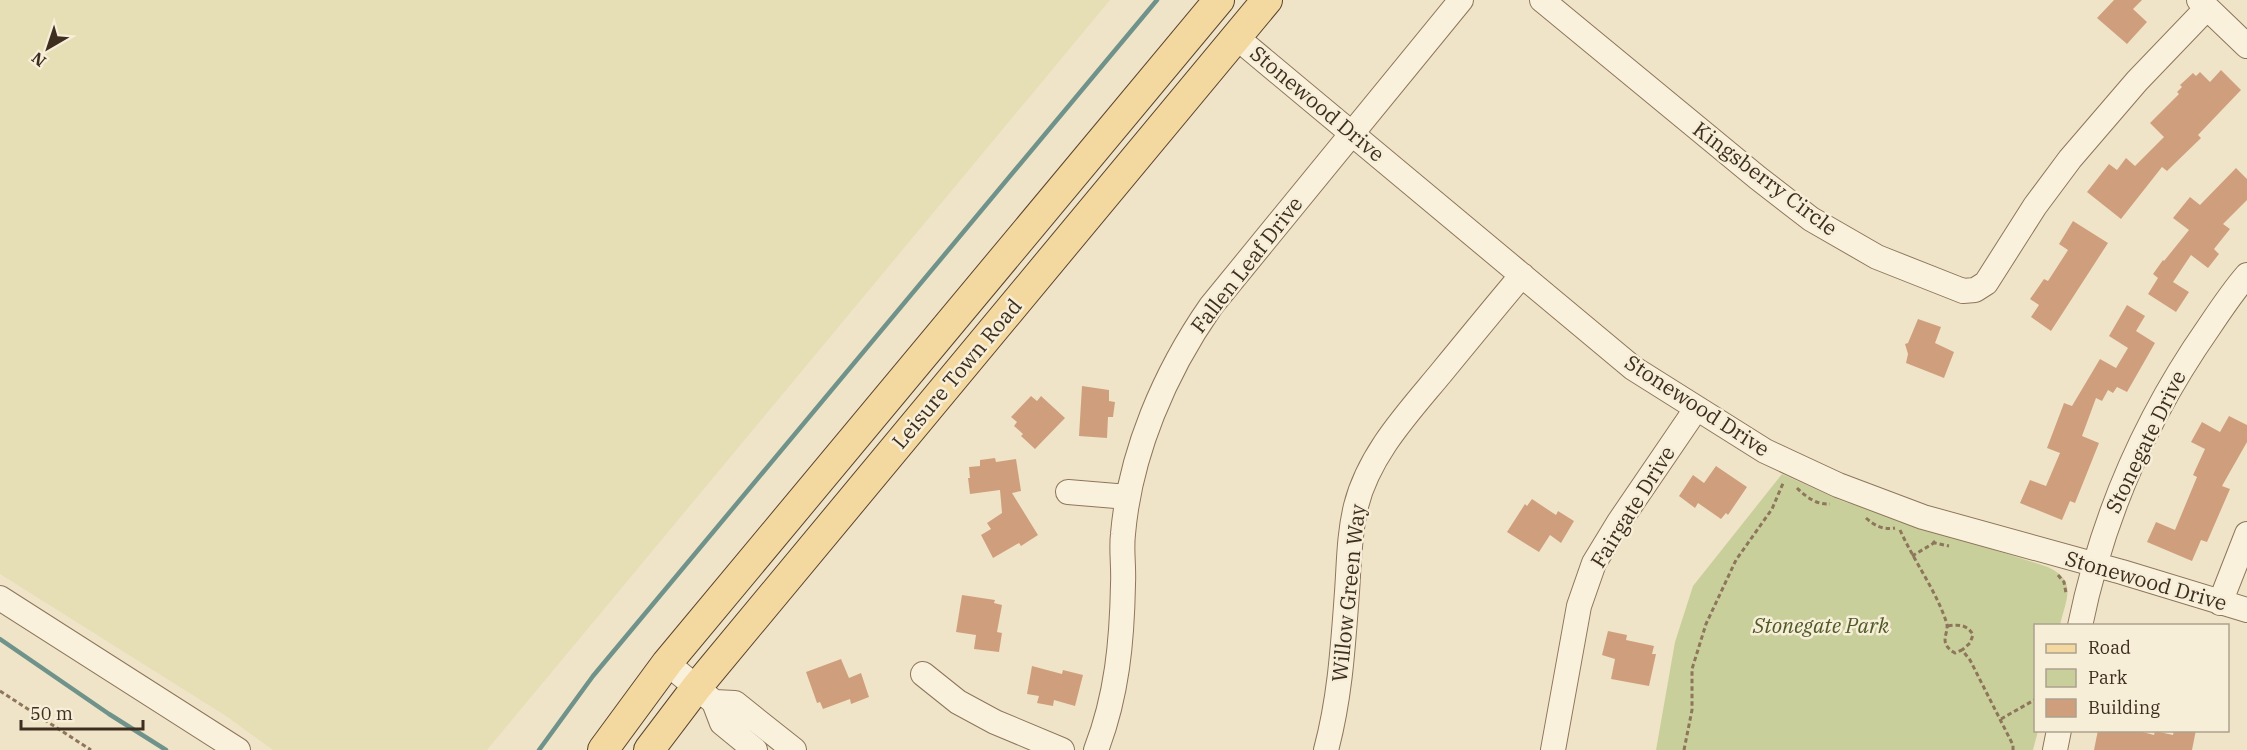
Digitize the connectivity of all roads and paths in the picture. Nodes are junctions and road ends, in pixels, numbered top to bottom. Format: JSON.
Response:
{"nodes":[{"id":1,"x":1219,"y":0,"type":"edge"},
{"id":2,"x":1267,"y":0,"type":"edge"},
{"id":3,"x":1461,"y":0,"type":"edge"},
{"id":4,"x":1542,"y":0,"type":"edge"},
{"id":5,"x":2203,"y":4,"type":"edge"},
{"id":6,"x":1236,"y":37,"type":"junction"},
{"id":7,"x":2247,"y":46,"type":"edge"},
{"id":8,"x":1352,"y":133,"type":"junction"},
{"id":9,"x":1522,"y":274,"type":"junction"},
{"id":10,"x":2247,"y":275,"type":"edge"},
{"id":11,"x":1696,"y":409,"type":"junction"},
{"id":12,"x":1789,"y":481,"type":"dead end"},
{"id":13,"x":1794,"y":485,"type":"dead end"},
{"id":14,"x":1068,"y":492,"type":"dead end"},
{"id":15,"x":1128,"y":497,"type":"junction"},
{"id":16,"x":1834,"y":504,"type":"dead end"},
{"id":17,"x":1862,"y":514,"type":"dead end"},
{"id":18,"x":1905,"y":527,"type":"dead end"},
{"id":19,"x":1899,"y":528,"type":"junction"},
{"id":20,"x":2247,"y":534,"type":"edge"},
{"id":21,"x":1931,"y":539,"type":"dead end"},
{"id":22,"x":1935,"y":543,"type":"junction"},
{"id":23,"x":1954,"y":546,"type":"dead end"},
{"id":24,"x":1912,"y":556,"type":"junction"},
{"id":25,"x":2094,"y":564,"type":"junction"},
{"id":26,"x":2052,"y":571,"type":"dead end"},
{"id":27,"x":0,"y":598,"type":"edge"},
{"id":28,"x":2064,"y":600,"type":"dead end"},
{"id":29,"x":2220,"y":603,"type":"junction"},
{"id":30,"x":2247,"y":610,"type":"edge"},
{"id":31,"x":2080,"y":624,"type":"edge"},
{"id":32,"x":1948,"y":626,"type":"junction"},
{"id":33,"x":1962,"y":650,"type":"junction"},
{"id":34,"x":667,"y":663,"type":"junction"},
{"id":35,"x":923,"y":675,"type":"dead end"},
{"id":36,"x":0,"y":691,"type":"edge"},
{"id":37,"x":705,"y":695,"type":"junction"},
{"id":38,"x":2034,"y":700,"type":"edge"},
{"id":39,"x":2000,"y":720,"type":"junction"},
{"id":40,"x":2059,"y":732,"type":"edge"},
{"id":41,"x":91,"y":750,"type":"edge"},
{"id":42,"x":238,"y":750,"type":"edge"},
{"id":43,"x":603,"y":750,"type":"edge"},
{"id":44,"x":650,"y":750,"type":"edge"},
{"id":45,"x":755,"y":750,"type":"edge"},
{"id":46,"x":794,"y":750,"type":"edge"},
{"id":47,"x":1062,"y":750,"type":"edge"},
{"id":48,"x":1096,"y":750,"type":"edge"},
{"id":49,"x":1326,"y":750,"type":"edge"},
{"id":50,"x":1553,"y":750,"type":"edge"},
{"id":51,"x":1684,"y":750,"type":"edge"},
{"id":52,"x":2013,"y":750,"type":"edge"},
{"id":53,"x":2055,"y":750,"type":"edge"}],
"edges":[{"from":1,"to":34,"type":"main road","name":"Leisure Town Road"},
{"from":2,"to":6,"type":"main road","name":"Leisure Town Road"},
{"from":3,"to":8,"type":"street","name":"Fallen Leaf Drive"},
{"from":4,"to":5,"type":"street","name":"Kingsberry Circle"},
{"from":5,"to":7,"type":"street"},
{"from":6,"to":8,"type":"street","name":"Stonewood Drive"},
{"from":6,"to":37,"type":"main road","name":"Leisure Town Road"},
{"from":8,"to":9,"type":"street","name":"Stonewood Drive"},
{"from":8,"to":15,"type":"street","name":"Fallen Leaf Drive"},
{"from":9,"to":11,"type":"street","name":"Stonewood Drive"},
{"from":9,"to":49,"type":"street","name":"Willow Green Way"},
{"from":10,"to":25,"type":"street","name":"Stonegate Drive"},
{"from":11,"to":25,"type":"street","name":"Stonewood Drive"},
{"from":11,"to":50,"type":"street","name":"Fairgate Drive"},
{"from":12,"to":51,"type":"path"},
{"from":13,"to":16,"type":"path"},
{"from":14,"to":15,"type":"street"},
{"from":15,"to":48,"type":"street","name":"Fallen Leaf Drive"},
{"from":17,"to":19,"type":"path"},
{"from":18,"to":19,"type":"path"},
{"from":19,"to":24,"type":"path"},
{"from":20,"to":29,"type":"street"},
{"from":21,"to":22,"type":"path"},
{"from":22,"to":23,"type":"path"},
{"from":22,"to":24,"type":"path"},
{"from":24,"to":32,"type":"path"},
{"from":25,"to":29,"type":"street","name":"Stonewood Drive"},
{"from":25,"to":31,"type":"street","name":"Stonegate Drive"},
{"from":26,"to":28,"type":"path"},
{"from":27,"to":42,"type":"street"},
{"from":29,"to":30,"type":"street","name":"Stonewood Drive"},
{"from":32,"to":33,"type":"path"},
{"from":32,"to":33,"type":"path"},
{"from":33,"to":39,"type":"path"},
{"from":34,"to":37,"type":"street"},
{"from":34,"to":43,"type":"main road","name":"Leisure Town Road"},
{"from":35,"to":47,"type":"street"},
{"from":36,"to":41,"type":"path"},
{"from":37,"to":44,"type":"main road","name":"Leisure Town Road"},
{"from":37,"to":45,"type":"street"},
{"from":37,"to":46,"type":"street"},
{"from":38,"to":39,"type":"path"},
{"from":39,"to":52,"type":"path"},
{"from":40,"to":53,"type":"street"}]}
